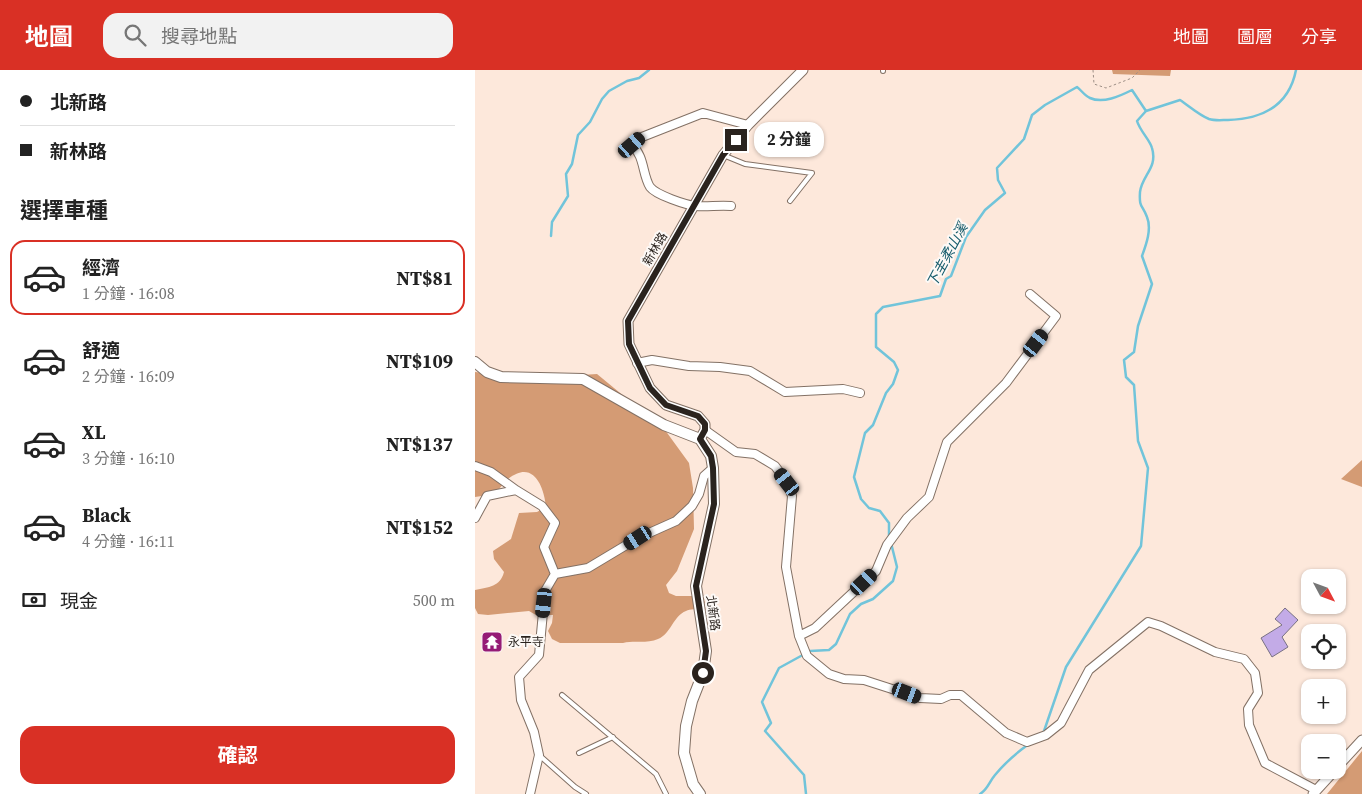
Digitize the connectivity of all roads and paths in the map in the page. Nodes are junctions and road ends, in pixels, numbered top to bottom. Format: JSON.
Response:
{"nodes":[{"id":1,"x":803,"y":70,"type":"edge"},
{"id":2,"x":1093,"y":70,"type":"edge"},
{"id":3,"x":1140,"y":70,"type":"edge"},
{"id":4,"x":748,"y":124,"type":"junction"},
{"id":5,"x":723,"y":155,"type":"junction"},
{"id":6,"x":790,"y":201,"type":"dead end"},
{"id":7,"x":695,"y":206,"type":"junction"},
{"id":8,"x":731,"y":206,"type":"dead end"},
{"id":9,"x":1030,"y":294,"type":"dead end"},
{"id":10,"x":475,"y":362,"type":"edge"},
{"id":11,"x":637,"y":363,"type":"junction"},
{"id":12,"x":861,"y":393,"type":"dead end"},
{"id":13,"x":703,"y":435,"type":"junction"},
{"id":14,"x":475,"y":466,"type":"edge"},
{"id":15,"x":713,"y":468,"type":"junction"},
{"id":16,"x":516,"y":490,"type":"junction"},
{"id":17,"x":475,"y":518,"type":"edge"},
{"id":18,"x":555,"y":574,"type":"junction"},
{"id":19,"x":799,"y":636,"type":"junction"},
{"id":20,"x":562,"y":695,"type":"dead end"},
{"id":21,"x":613,"y":738,"type":"junction"},
{"id":22,"x":1362,"y":740,"type":"edge"},
{"id":23,"x":579,"y":753,"type":"dead end"},
{"id":24,"x":539,"y":755,"type":"junction"},
{"id":25,"x":1346,"y":757,"type":"edge"},
{"id":26,"x":1327,"y":779,"type":"edge"},
{"id":27,"x":1315,"y":792,"type":"edge"},
{"id":28,"x":530,"y":794,"type":"edge"},
{"id":29,"x":586,"y":794,"type":"edge"},
{"id":30,"x":666,"y":794,"type":"edge"},
{"id":31,"x":700,"y":794,"type":"edge"}],
"edges":[{"from":1,"to":4,"type":"street","name":"新林路"},
{"from":2,"to":3,"type":"path"},
{"from":4,"to":5,"type":"street","name":"新林路"},
{"from":4,"to":7,"type":"street"},
{"from":5,"to":6,"type":"lane"},
{"from":5,"to":7,"type":"street","name":"新林路"},
{"from":7,"to":8,"type":"street"},
{"from":7,"to":11,"type":"street","name":"新林路"},
{"from":9,"to":19,"type":"street"},
{"from":10,"to":13,"type":"main road"},
{"from":11,"to":12,"type":"street"},
{"from":11,"to":13,"type":"street","name":"新林路"},
{"from":13,"to":15,"type":"main road","name":"北新路"},
{"from":13,"to":19,"type":"street"},
{"from":14,"to":16,"type":"street"},
{"from":15,"to":18,"type":"street"},
{"from":15,"to":31,"type":"main road","name":"北新路"},
{"from":16,"to":17,"type":"street"},
{"from":16,"to":18,"type":"street"},
{"from":18,"to":24,"type":"street"},
{"from":19,"to":27,"type":"street"},
{"from":20,"to":21,"type":"lane"},
{"from":21,"to":23,"type":"lane"},
{"from":21,"to":30,"type":"lane"},
{"from":22,"to":25,"type":"street"},
{"from":24,"to":28,"type":"street"},
{"from":24,"to":29,"type":"lane"},
{"from":26,"to":27,"type":"street"}]}
